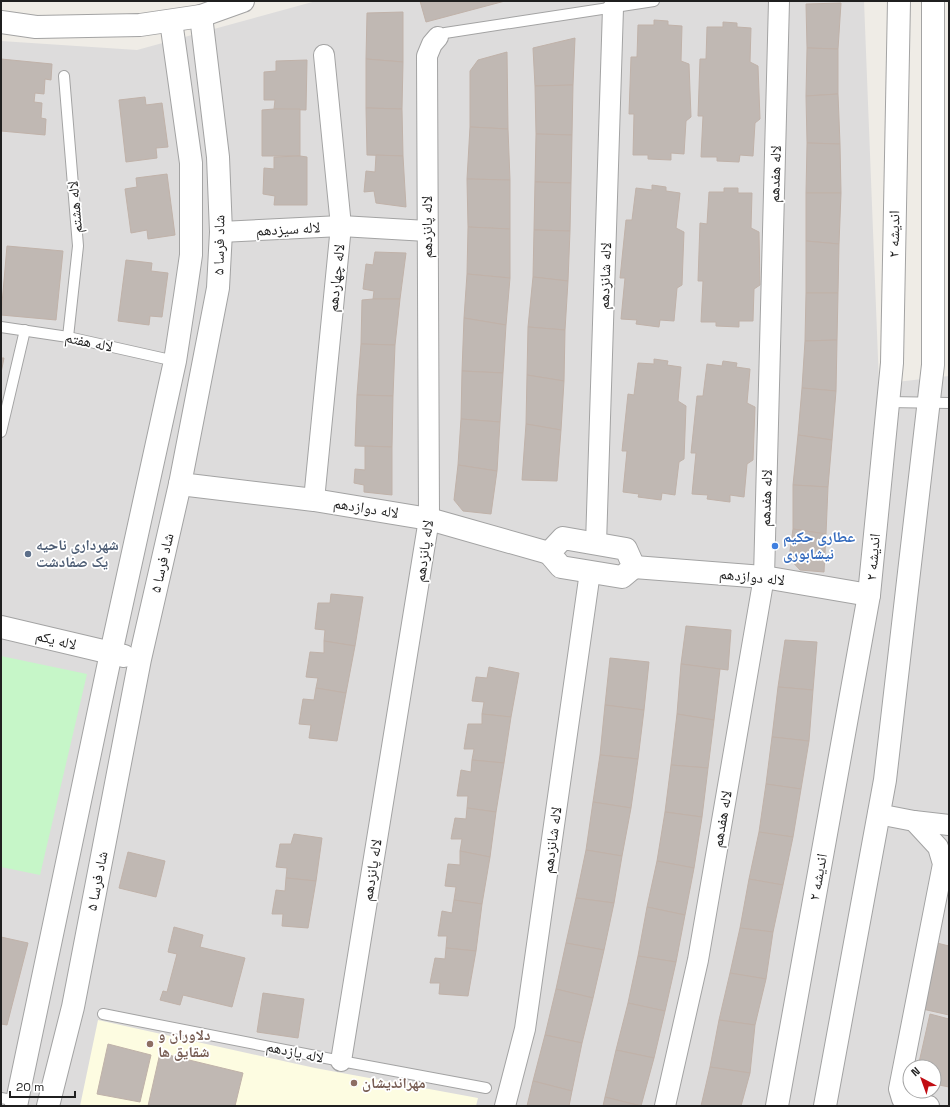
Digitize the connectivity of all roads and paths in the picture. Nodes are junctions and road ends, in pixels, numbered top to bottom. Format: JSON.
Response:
{"nodes":[{"id":1,"x":243,"y":1,"type":"edge"},
{"id":2,"x":654,"y":1,"type":"edge"},
{"id":3,"x":779,"y":1,"type":"edge"},
{"id":4,"x":898,"y":1,"type":"edge"},
{"id":5,"x":933,"y":1,"type":"edge"},
{"id":6,"x":613,"y":8,"type":"junction"},
{"id":7,"x":201,"y":16,"type":"junction"},
{"id":8,"x":171,"y":21,"type":"junction"},
{"id":9,"x":1,"y":22,"type":"edge"},
{"id":10,"x":438,"y":37,"type":"joint"},
{"id":11,"x":324,"y":55,"type":"dead end"},
{"id":12,"x":64,"y":76,"type":"dead end"},
{"id":13,"x":341,"y":226,"type":"junction"},
{"id":14,"x":427,"y":231,"type":"junction"},
{"id":15,"x":220,"y":232,"type":"junction"},
{"id":16,"x":1,"y":327,"type":"edge"},
{"id":17,"x":25,"y":330,"type":"junction"},
{"id":18,"x":68,"y":337,"type":"junction"},
{"id":19,"x":175,"y":362,"type":"junction"},
{"id":20,"x":888,"y":402,"type":"junction"},
{"id":21,"x":939,"y":403,"type":"edge"},
{"id":22,"x":1,"y":432,"type":"edge"},
{"id":23,"x":180,"y":484,"type":"junction"},
{"id":24,"x":314,"y":500,"type":"junction"},
{"id":25,"x":429,"y":518,"type":"junction"},
{"id":26,"x":596,"y":544,"type":"junction"},
{"id":27,"x":549,"y":553,"type":"junction"},
{"id":28,"x":634,"y":567,"type":"junction"},
{"id":29,"x":590,"y":572,"type":"junction"},
{"id":30,"x":764,"y":577,"type":"junction"},
{"id":31,"x":869,"y":596,"type":"junction"},
{"id":32,"x":1,"y":627,"type":"edge"},
{"id":33,"x":111,"y":654,"type":"junction"},
{"id":34,"x":140,"y":659,"type":"junction"},
{"id":35,"x":878,"y":814,"type":"junction"},
{"id":36,"x":914,"y":821,"type":"junction"},
{"id":37,"x":949,"y":825,"type":"edge"},
{"id":38,"x":943,"y":848,"type":"edge"},
{"id":39,"x":103,"y":1014,"type":"dead end"},
{"id":40,"x":341,"y":1061,"type":"junction"},
{"id":41,"x":486,"y":1088,"type":"dead end"},
{"id":42,"x":12,"y":1102,"type":"edge"},
{"id":43,"x":48,"y":1106,"type":"edge"},
{"id":44,"x":506,"y":1106,"type":"edge"},
{"id":45,"x":665,"y":1106,"type":"edge"},
{"id":46,"x":777,"y":1106,"type":"edge"},
{"id":47,"x":825,"y":1106,"type":"edge"},
{"id":48,"x":929,"y":1106,"type":"edge"}],
"edges":[{"from":1,"to":7,"type":"street"},
{"from":2,"to":6,"type":"lane"},
{"from":3,"to":30,"type":"street","name":"لاله هفدهم"},
{"from":4,"to":20,"type":"street","name":"اندیشه ۲"},
{"from":5,"to":21,"type":"street"},
{"from":6,"to":10,"type":"lane"},
{"from":6,"to":26,"type":"street","name":"لاله شانزدهم"},
{"from":7,"to":8,"type":"street"},
{"from":7,"to":15,"type":"street","name":"شاد فرسا ۵"},
{"from":8,"to":9,"type":"street"},
{"from":8,"to":19,"type":"street","name":"شاد فرسا ۵"},
{"from":10,"to":14,"type":"street","name":"لاله پانزدهم"},
{"from":11,"to":13,"type":"street","name":"لاله چهاردهم"},
{"from":12,"to":18,"type":"lane","name":"لاله هشتم"},
{"from":13,"to":14,"type":"street","name":"لاله سیزدهم"},
{"from":13,"to":15,"type":"street","name":"لاله سیزدهم"},
{"from":13,"to":24,"type":"street","name":"لاله چهاردهم"},
{"from":14,"to":25,"type":"street","name":"لاله پانزدهم"},
{"from":15,"to":23,"type":"street","name":"شاد فرسا ۵"},
{"from":16,"to":17,"type":"lane","name":"لاله هفتم"},
{"from":17,"to":18,"type":"lane","name":"لاله هفتم"},
{"from":17,"to":22,"type":"lane"},
{"from":18,"to":19,"type":"lane","name":"لاله هفتم"},
{"from":19,"to":33,"type":"street","name":"شاد فرسا ۵"},
{"from":20,"to":21,"type":"lane"},
{"from":20,"to":31,"type":"street","name":"اندیشه ۲"},
{"from":21,"to":35,"type":"street"},
{"from":23,"to":24,"type":"street","name":"لاله دوازدهم"},
{"from":23,"to":34,"type":"street","name":"شاد فرسا ۵"},
{"from":24,"to":25,"type":"street","name":"لاله دوازدهم"},
{"from":25,"to":27,"type":"street","name":"لاله دوازدهم"},
{"from":25,"to":40,"type":"street","name":"لاله پانزدهم"},
{"from":26,"to":27,"type":"street"},
{"from":26,"to":28,"type":"street"},
{"from":27,"to":29,"type":"street"},
{"from":28,"to":29,"type":"street"},
{"from":28,"to":30,"type":"street","name":"لاله دوازدهم"},
{"from":29,"to":44,"type":"street","name":"لاله شانزدهم"},
{"from":30,"to":31,"type":"street","name":"لاله دوازدهم"},
{"from":30,"to":45,"type":"street","name":"لاله هفدهم"},
{"from":31,"to":46,"type":"street","name":"اندیشه ۲"},
{"from":32,"to":33,"type":"street","name":"لاله یکم"},
{"from":33,"to":34,"type":"street","name":"لاله یکم"},
{"from":33,"to":42,"type":"street","name":"شاد فرسا ۵"},
{"from":34,"to":43,"type":"street","name":"شاد فرسا ۵"},
{"from":35,"to":36,"type":"street"},
{"from":35,"to":47,"type":"street"},
{"from":36,"to":37,"type":"street"},
{"from":36,"to":38,"type":"street"},
{"from":38,"to":48,"type":"street"},
{"from":39,"to":40,"type":"lane","name":"لاله یازدهم"},
{"from":40,"to":41,"type":"lane","name":"لاله یازدهم"}]}
